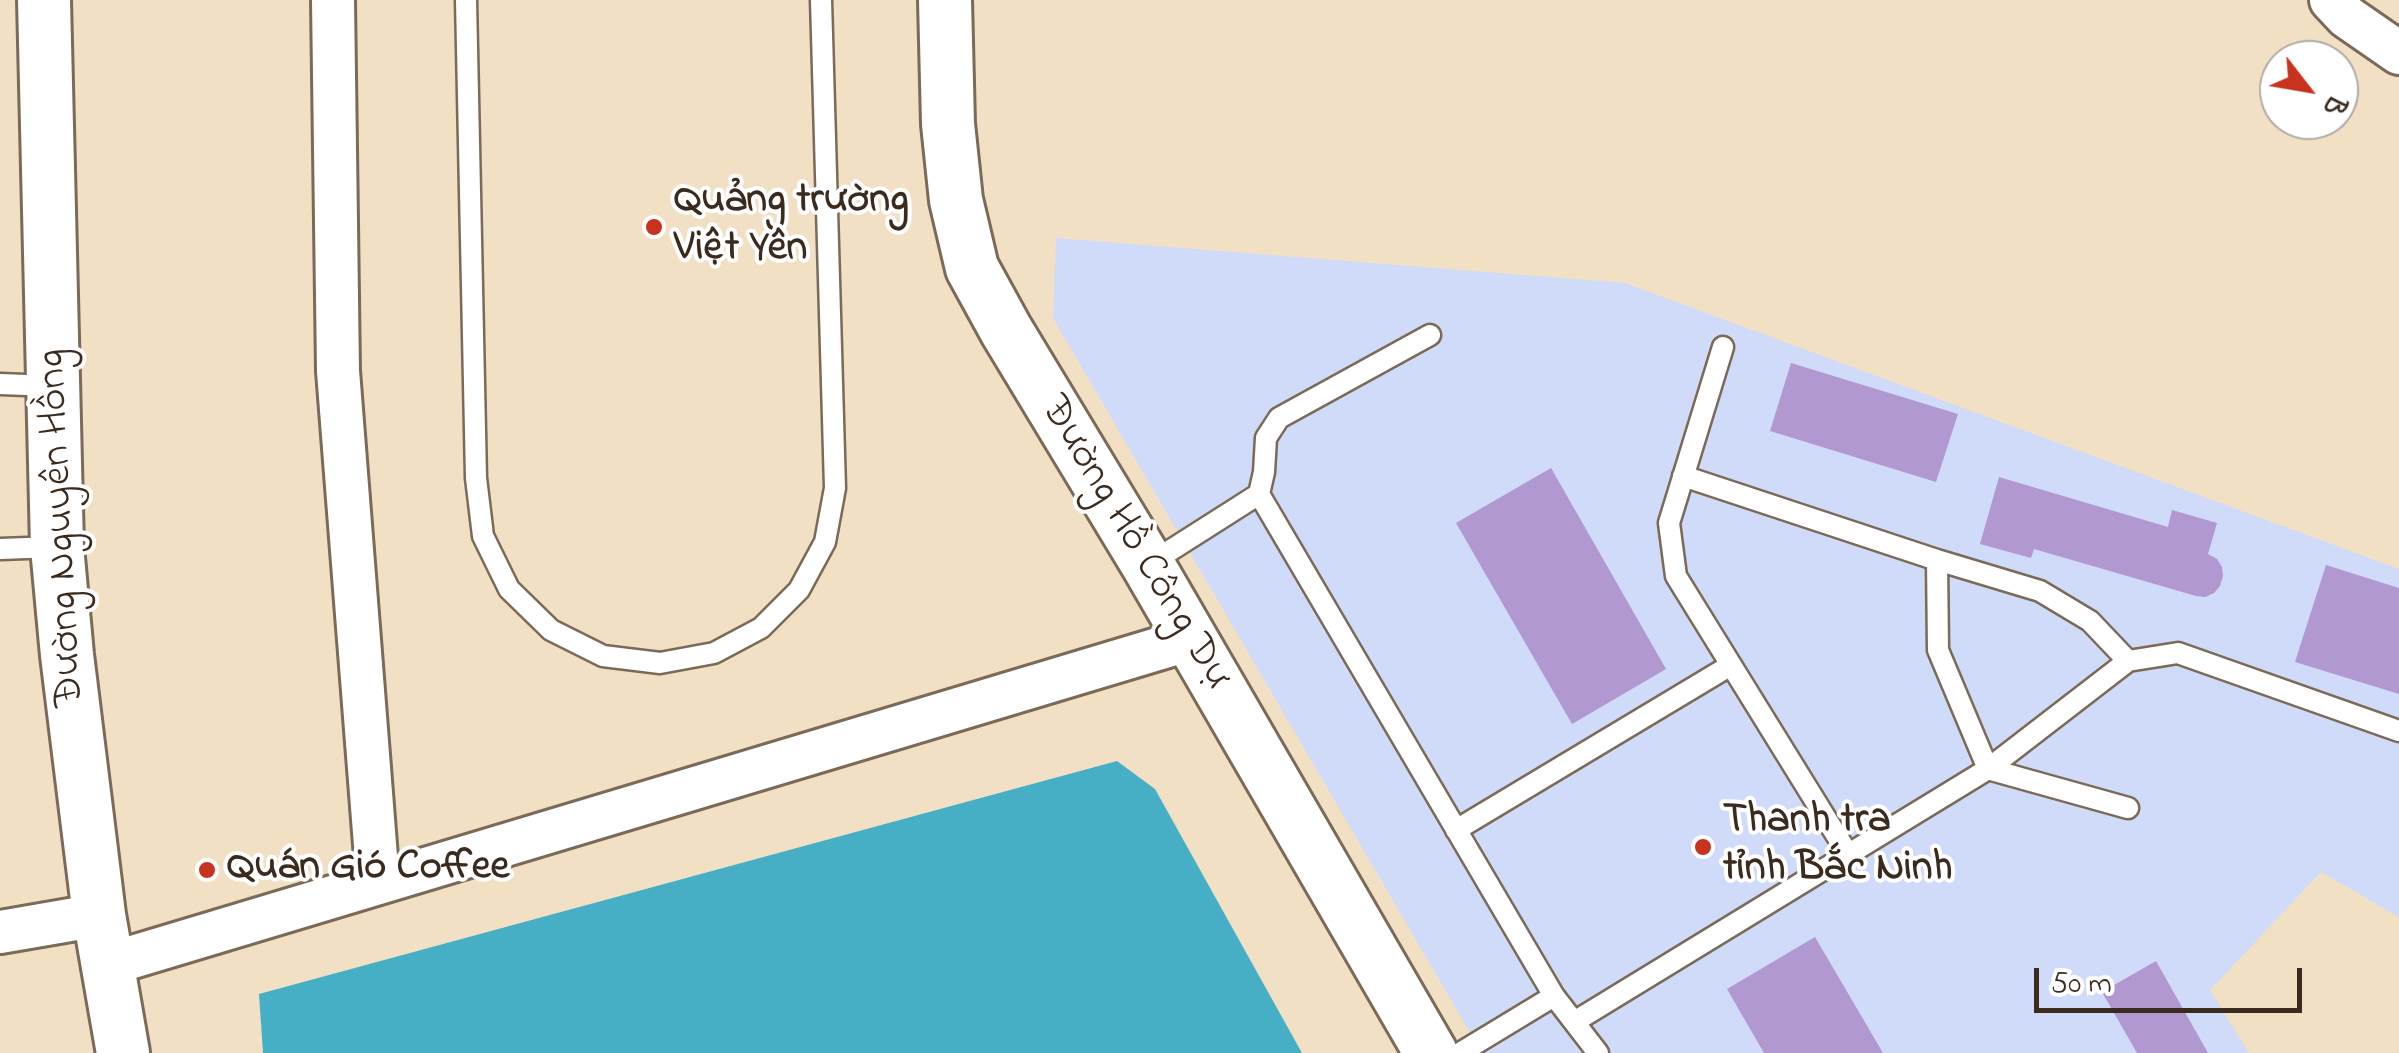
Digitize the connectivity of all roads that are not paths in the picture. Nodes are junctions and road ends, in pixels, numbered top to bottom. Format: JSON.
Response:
{"nodes":[{"id":1,"x":44,"y":0,"type":"edge"},
{"id":2,"x":332,"y":0,"type":"edge"},
{"id":3,"x":466,"y":0,"type":"edge"},
{"id":4,"x":821,"y":0,"type":"edge"},
{"id":5,"x":945,"y":0,"type":"edge"},
{"id":6,"x":2331,"y":0,"type":"edge"},
{"id":7,"x":2399,"y":53,"type":"edge"},
{"id":8,"x":1430,"y":335,"type":"dead end"},
{"id":9,"x":1723,"y":347,"type":"dead end"},
{"id":10,"x":0,"y":384,"type":"edge"},
{"id":11,"x":54,"y":386,"type":"junction"},
{"id":12,"x":1683,"y":476,"type":"junction"},
{"id":13,"x":1258,"y":494,"type":"junction"},
{"id":14,"x":57,"y":547,"type":"junction"},
{"id":15,"x":0,"y":550,"type":"edge"},
{"id":16,"x":1937,"y":560,"type":"junction"},
{"id":17,"x":1148,"y":565,"type":"junction"},
{"id":18,"x":1190,"y":639,"type":"junction"},
{"id":19,"x":2128,"y":662,"type":"junction"},
{"id":20,"x":1731,"y":665,"type":"junction"},
{"id":21,"x":2399,"y":731,"type":"edge"},
{"id":22,"x":1988,"y":770,"type":"junction"},
{"id":23,"x":2128,"y":808,"type":"dead end"},
{"id":24,"x":1456,"y":830,"type":"junction"},
{"id":25,"x":1848,"y":854,"type":"junction"},
{"id":26,"x":378,"y":883,"type":"junction"},
{"id":27,"x":0,"y":932,"type":"edge"},
{"id":28,"x":102,"y":940,"type":"junction"},
{"id":29,"x":1554,"y":996,"type":"junction"},
{"id":30,"x":1574,"y":1022,"type":"junction"},
{"id":31,"x":122,"y":1053,"type":"edge"},
{"id":32,"x":1432,"y":1053,"type":"edge"},
{"id":33,"x":1460,"y":1053,"type":"edge"},
{"id":34,"x":1598,"y":1053,"type":"edge"}],
"edges":[{"from":1,"to":11,"type":"street","name":"Đường Nguyên Hồng"},
{"from":2,"to":26,"type":"street"},
{"from":3,"to":4,"type":"lane"},
{"from":5,"to":17,"type":"street","name":"Đường Hồ Công Dự"},
{"from":6,"to":7,"type":"street"},
{"from":8,"to":13,"type":"lane"},
{"from":9,"to":12,"type":"lane"},
{"from":10,"to":11,"type":"lane"},
{"from":11,"to":14,"type":"street","name":"Đường Nguyên Hồng"},
{"from":12,"to":16,"type":"lane"},
{"from":12,"to":20,"type":"lane"},
{"from":13,"to":17,"type":"lane"},
{"from":13,"to":24,"type":"lane"},
{"from":14,"to":15,"type":"lane"},
{"from":14,"to":28,"type":"street","name":"Đường Nguyên Hồng"},
{"from":16,"to":19,"type":"lane"},
{"from":16,"to":22,"type":"lane"},
{"from":17,"to":18,"type":"street","name":"Đường Hồ Công Dự"},
{"from":18,"to":26,"type":"street"},
{"from":18,"to":32,"type":"street","name":"Đường Hồ Công Dự"},
{"from":19,"to":21,"type":"lane"},
{"from":19,"to":22,"type":"lane"},
{"from":20,"to":24,"type":"lane"},
{"from":20,"to":25,"type":"lane"},
{"from":22,"to":23,"type":"lane"},
{"from":22,"to":25,"type":"lane"},
{"from":24,"to":29,"type":"lane"},
{"from":25,"to":30,"type":"lane"},
{"from":26,"to":28,"type":"street"},
{"from":27,"to":28,"type":"street"},
{"from":28,"to":31,"type":"street","name":"Đường Nguyên Hồng"},
{"from":29,"to":30,"type":"lane"},
{"from":29,"to":33,"type":"lane"},
{"from":30,"to":34,"type":"lane"}]}
